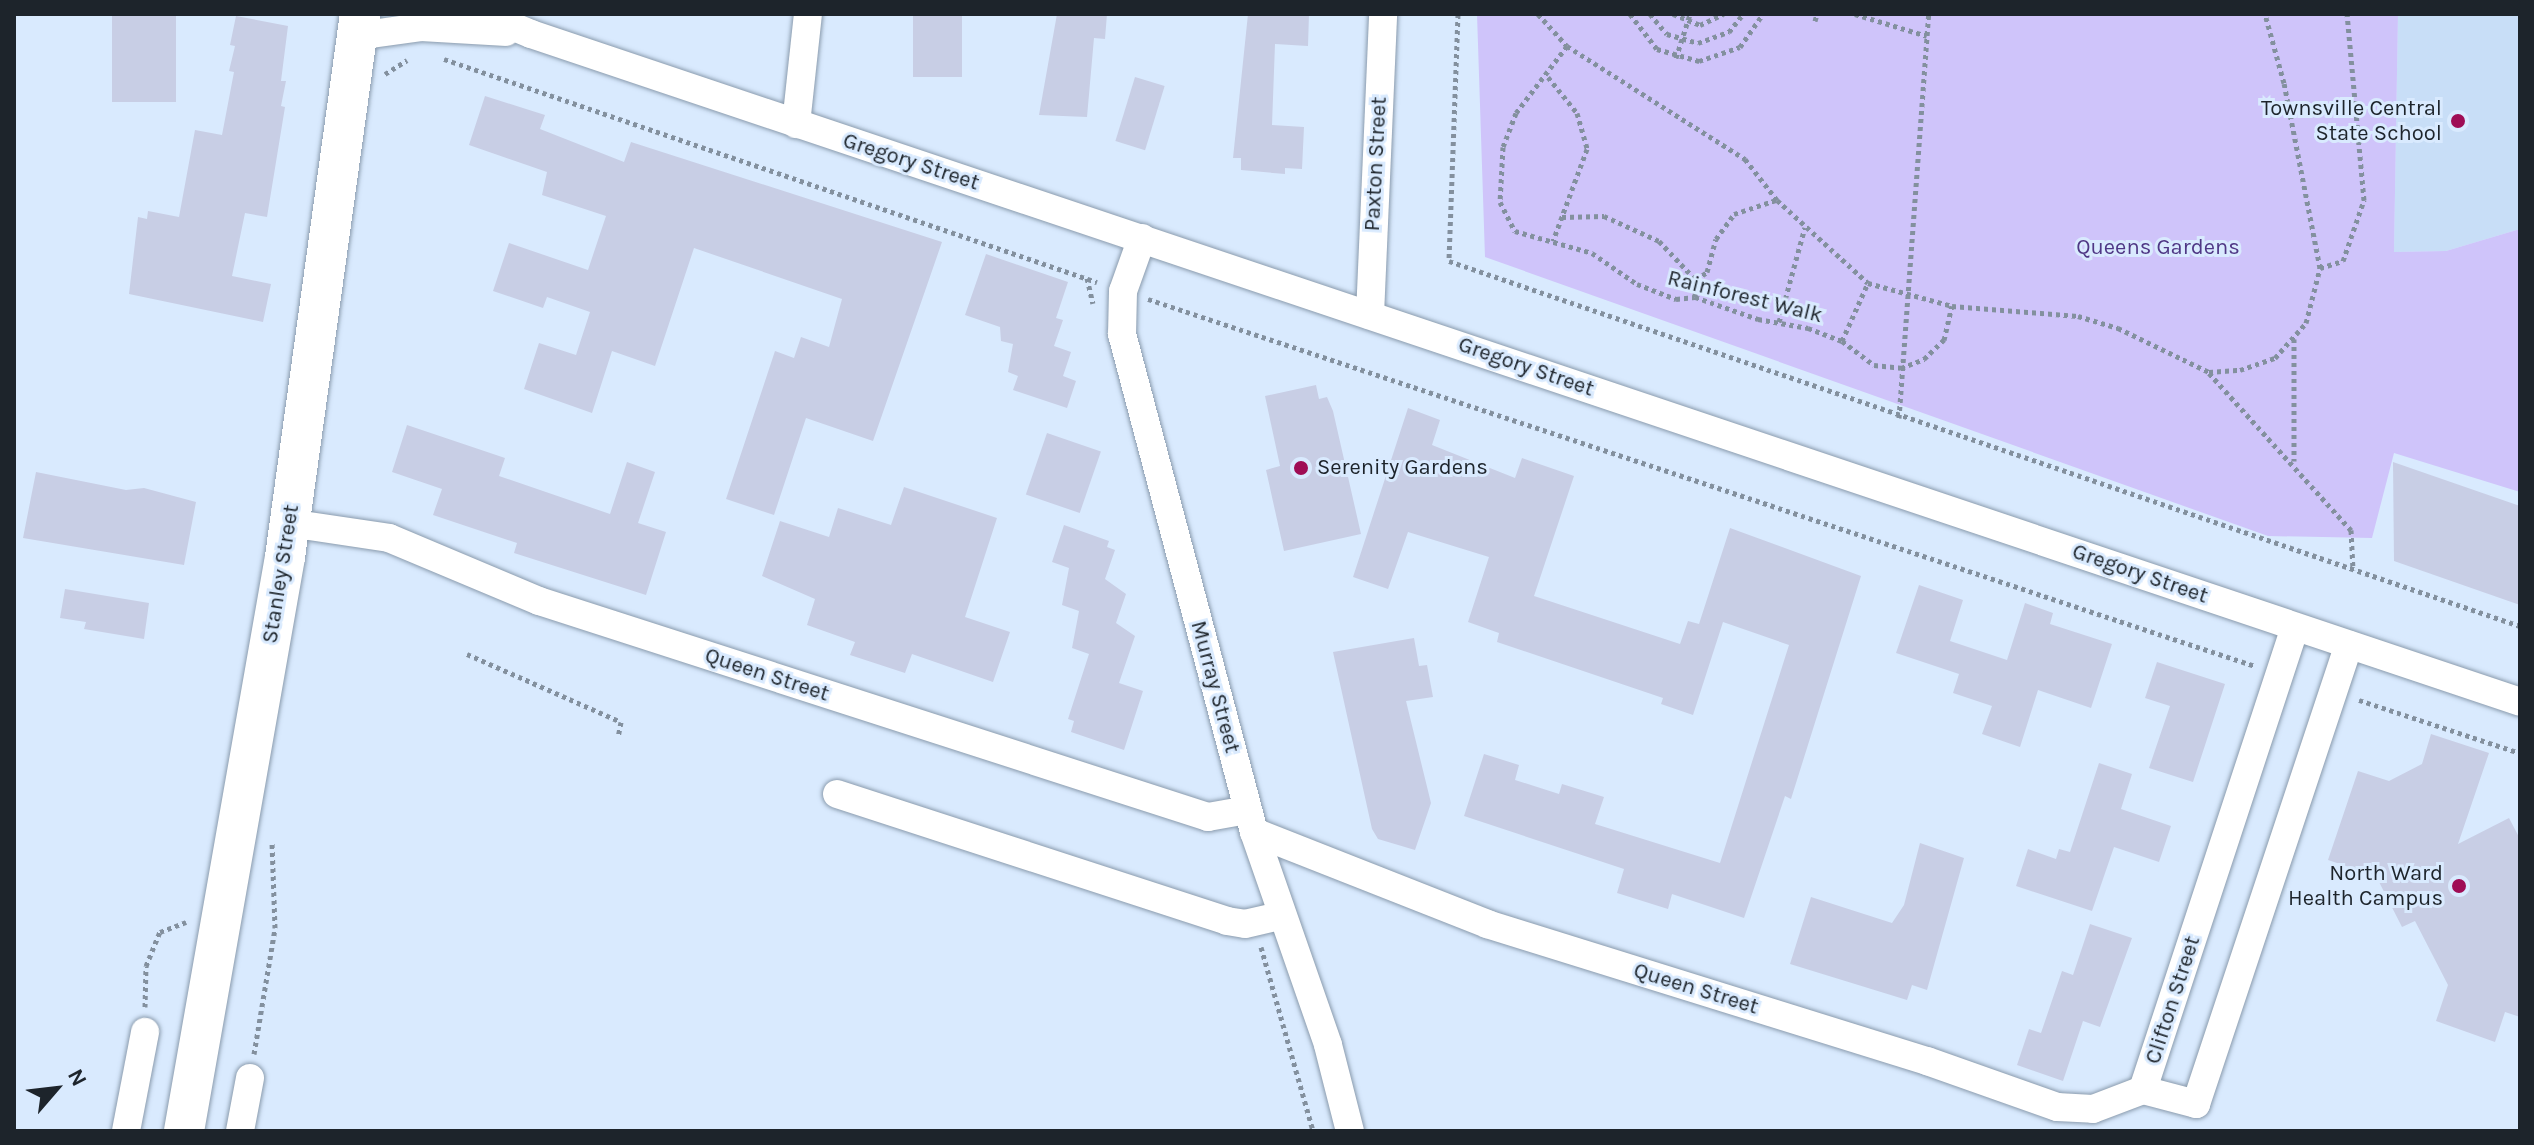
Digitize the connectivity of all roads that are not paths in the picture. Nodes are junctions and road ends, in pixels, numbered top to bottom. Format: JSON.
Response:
{"nodes":[{"id":1,"x":483,"y":14,"type":"edge"},
{"id":2,"x":808,"y":14,"type":"edge"},
{"id":3,"x":1383,"y":14,"type":"edge"},
{"id":4,"x":358,"y":25,"type":"edge"},
{"id":5,"x":531,"y":34,"type":"junction"},
{"id":6,"x":796,"y":124,"type":"junction"},
{"id":7,"x":1142,"y":238,"type":"junction"},
{"id":8,"x":1370,"y":315,"type":"junction"},
{"id":9,"x":289,"y":523,"type":"junction"},
{"id":10,"x":2295,"y":627,"type":"junction"},
{"id":11,"x":2349,"y":645,"type":"junction"},
{"id":12,"x":2520,"y":702,"type":"edge"},
{"id":13,"x":837,"y":794,"type":"dead end"},
{"id":14,"x":1251,"y":821,"type":"junction"},
{"id":15,"x":1279,"y":916,"type":"junction"},
{"id":16,"x":145,"y":1032,"type":"road end"},
{"id":17,"x":250,"y":1078,"type":"road end"},
{"id":18,"x":2143,"y":1090,"type":"junction"},
{"id":19,"x":126,"y":1131,"type":"edge"},
{"id":20,"x":184,"y":1131,"type":"edge"},
{"id":21,"x":240,"y":1131,"type":"edge"},
{"id":22,"x":1350,"y":1131,"type":"edge"}],
"edges":[{"from":1,"to":5,"type":"street","name":"Gregory Street"},
{"from":2,"to":6,"type":"street"},
{"from":3,"to":8,"type":"street","name":"Paxton Street"},
{"from":4,"to":5,"type":"street","name":"Gregory Street"},
{"from":4,"to":9,"type":"main road","name":"Stanley Street"},
{"from":5,"to":6,"type":"street","name":"Gregory Street"},
{"from":6,"to":7,"type":"street","name":"Gregory Street"},
{"from":7,"to":8,"type":"street","name":"Gregory Street"},
{"from":7,"to":14,"type":"street","name":"Murray Street"},
{"from":8,"to":10,"type":"street","name":"Gregory Street"},
{"from":9,"to":14,"type":"street","name":"Queen Street"},
{"from":9,"to":20,"type":"main road","name":"Stanley Street"},
{"from":10,"to":11,"type":"street","name":"Gregory Street"},
{"from":10,"to":18,"type":"street","name":"Clifton Street"},
{"from":11,"to":12,"type":"street","name":"Gregory Street"},
{"from":11,"to":18,"type":"street","name":"Clifton Street"},
{"from":13,"to":15,"type":"street"},
{"from":14,"to":15,"type":"street","name":"Murray Street"},
{"from":14,"to":18,"type":"street","name":"Queen Street"},
{"from":15,"to":22,"type":"street","name":"Murray Street"},
{"from":16,"to":19,"type":"street"},
{"from":17,"to":21,"type":"street"}]}
